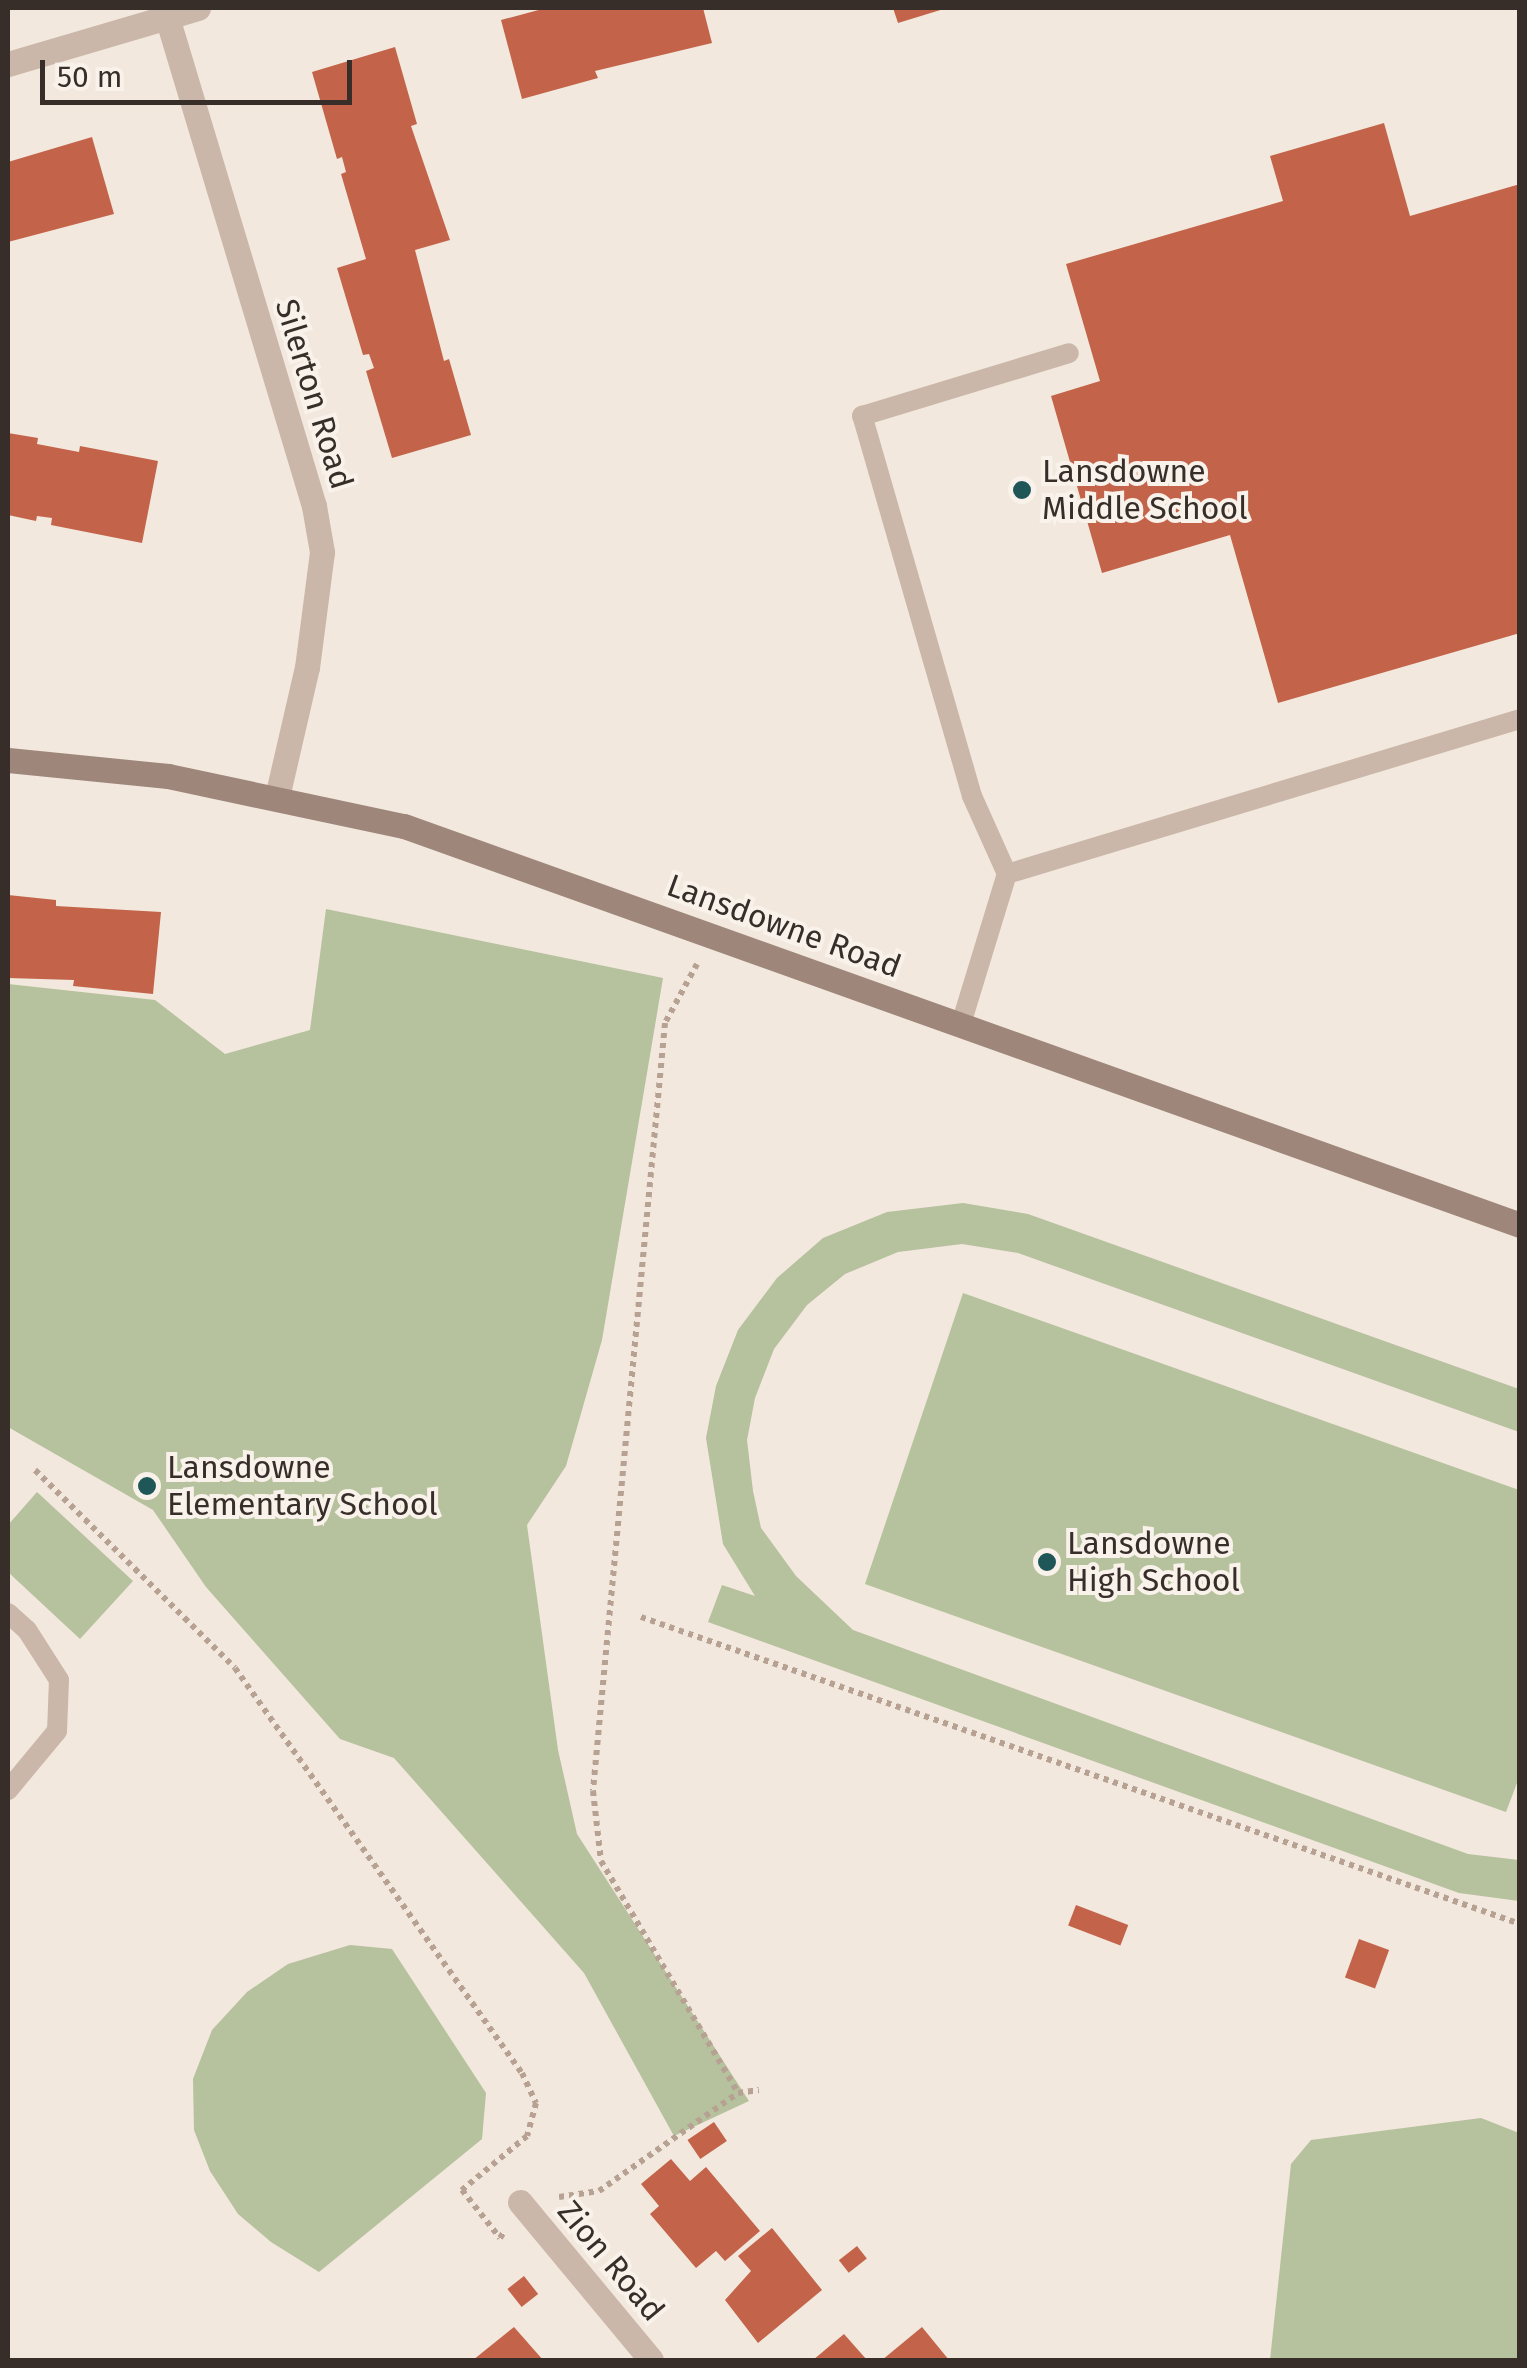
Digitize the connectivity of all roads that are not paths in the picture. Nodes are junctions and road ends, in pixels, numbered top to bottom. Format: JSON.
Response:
{"nodes":[{"id":1,"x":198,"y":8,"type":"edge"},
{"id":2,"x":167,"y":17,"type":"junction"},
{"id":3,"x":8,"y":64,"type":"edge"},
{"id":4,"x":1068,"y":352,"type":"dead end"},
{"id":5,"x":1520,"y":718,"type":"edge"},
{"id":6,"x":8,"y":760,"type":"edge"},
{"id":7,"x":277,"y":797,"type":"junction"},
{"id":8,"x":1007,"y":874,"type":"junction"},
{"id":9,"x":960,"y":1024,"type":"junction"},
{"id":10,"x":1520,"y":1225,"type":"edge"},
{"id":11,"x":8,"y":1612,"type":"edge"},
{"id":12,"x":8,"y":1790,"type":"edge"},
{"id":13,"x":520,"y":2202,"type":"road end"},
{"id":14,"x":651,"y":2360,"type":"edge"}],
"edges":[{"from":1,"to":2,"type":"street"},
{"from":2,"to":3,"type":"street"},
{"from":2,"to":7,"type":"street","name":"Silerton Road"},
{"from":4,"to":8,"type":"lane"},
{"from":5,"to":8,"type":"lane"},
{"from":6,"to":7,"type":"street","name":"Lansdowne Road"},
{"from":7,"to":9,"type":"street","name":"Lansdowne Road"},
{"from":8,"to":9,"type":"lane"},
{"from":9,"to":10,"type":"street","name":"Lansdowne Road"},
{"from":11,"to":12,"type":"lane"},
{"from":13,"to":14,"type":"street","name":"Zion Road"}]}
